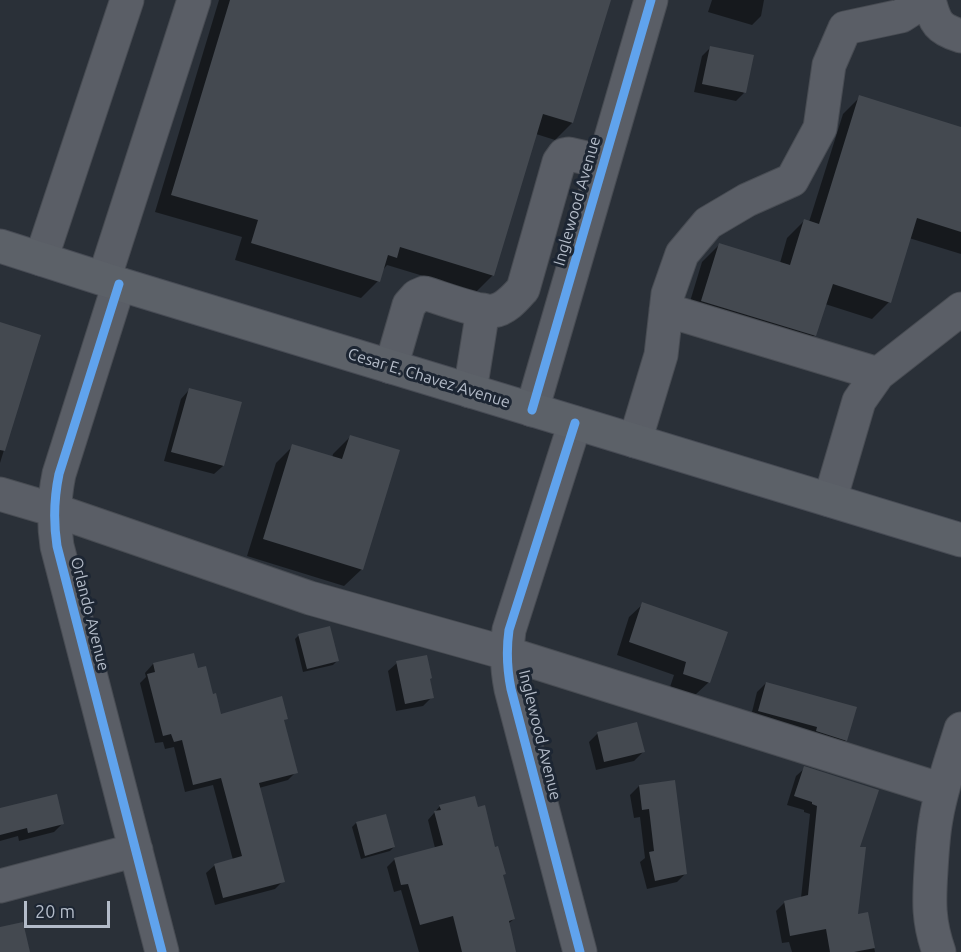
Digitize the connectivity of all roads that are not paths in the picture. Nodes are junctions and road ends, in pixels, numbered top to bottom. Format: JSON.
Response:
{"nodes":[{"id":1,"x":127,"y":0,"type":"edge"},
{"id":2,"x":194,"y":0,"type":"edge"},
{"id":3,"x":651,"y":0,"type":"edge"},
{"id":4,"x":928,"y":0,"type":"edge"},
{"id":5,"x":961,"y":36,"type":"edge"},
{"id":6,"x":604,"y":162,"type":"junction"},
{"id":7,"x":0,"y":246,"type":"edge"},
{"id":8,"x":41,"y":259,"type":"junction"},
{"id":9,"x":112,"y":282,"type":"junction"},
{"id":10,"x":961,"y":309,"type":"edge"},
{"id":11,"x":483,"y":310,"type":"junction"},
{"id":12,"x":666,"y":310,"type":"junction"},
{"id":13,"x":391,"y":367,"type":"junction"},
{"id":14,"x":878,"y":374,"type":"junction"},
{"id":15,"x":470,"y":391,"type":"junction"},
{"id":16,"x":532,"y":410,"type":"junction"},
{"id":17,"x":575,"y":423,"type":"junction"},
{"id":18,"x":635,"y":441,"type":"junction"},
{"id":19,"x":0,"y":494,"type":"edge"},
{"id":20,"x":830,"y":500,"type":"junction"},
{"id":21,"x":54,"y":510,"type":"junction"},
{"id":22,"x":961,"y":540,"type":"edge"},
{"id":23,"x":506,"y":653,"type":"junction"},
{"id":24,"x":961,"y":729,"type":"edge"},
{"id":25,"x":942,"y":790,"type":"junction"},
{"id":26,"x":136,"y":850,"type":"junction"},
{"id":27,"x":0,"y":886,"type":"edge"},
{"id":28,"x":162,"y":952,"type":"edge"},
{"id":29,"x":580,"y":952,"type":"edge"},
{"id":30,"x":939,"y":952,"type":"edge"}],
"edges":[{"from":1,"to":8,"type":"street"},
{"from":2,"to":9,"type":"street","name":"Orlando Avenue"},
{"from":3,"to":6,"type":"street","name":"Inglewood Avenue"},
{"from":4,"to":5,"type":"street"},
{"from":4,"to":12,"type":"street"},
{"from":6,"to":11,"type":"street"},
{"from":6,"to":16,"type":"street","name":"Inglewood Avenue"},
{"from":7,"to":8,"type":"main road","name":"Cesar E. Chavez Avenue"},
{"from":8,"to":9,"type":"main road","name":"Cesar E. Chavez Avenue"},
{"from":9,"to":13,"type":"main road","name":"Cesar E. Chavez Avenue"},
{"from":9,"to":21,"type":"street","name":"Orlando Avenue"},
{"from":10,"to":14,"type":"street"},
{"from":11,"to":13,"type":"street"},
{"from":11,"to":15,"type":"street"},
{"from":12,"to":14,"type":"street"},
{"from":12,"to":18,"type":"street"},
{"from":13,"to":15,"type":"main road","name":"Cesar E. Chavez Avenue"},
{"from":14,"to":20,"type":"street"},
{"from":15,"to":16,"type":"main road","name":"Cesar E. Chavez Avenue"},
{"from":16,"to":17,"type":"main road","name":"Cesar E. Chavez Avenue"},
{"from":17,"to":18,"type":"main road","name":"Cesar E. Chavez Avenue"},
{"from":17,"to":23,"type":"street","name":"Inglewood Avenue"},
{"from":18,"to":20,"type":"main road","name":"Cesar E. Chavez Avenue"},
{"from":19,"to":21,"type":"street"},
{"from":20,"to":22,"type":"main road","name":"Cesar E. Chavez Avenue"},
{"from":21,"to":23,"type":"street"},
{"from":21,"to":26,"type":"street","name":"Orlando Avenue"},
{"from":23,"to":25,"type":"street"},
{"from":23,"to":29,"type":"street","name":"Inglewood Avenue"},
{"from":24,"to":25,"type":"street"},
{"from":25,"to":30,"type":"street"},
{"from":26,"to":27,"type":"street"},
{"from":26,"to":28,"type":"street","name":"Orlando Avenue"}]}
